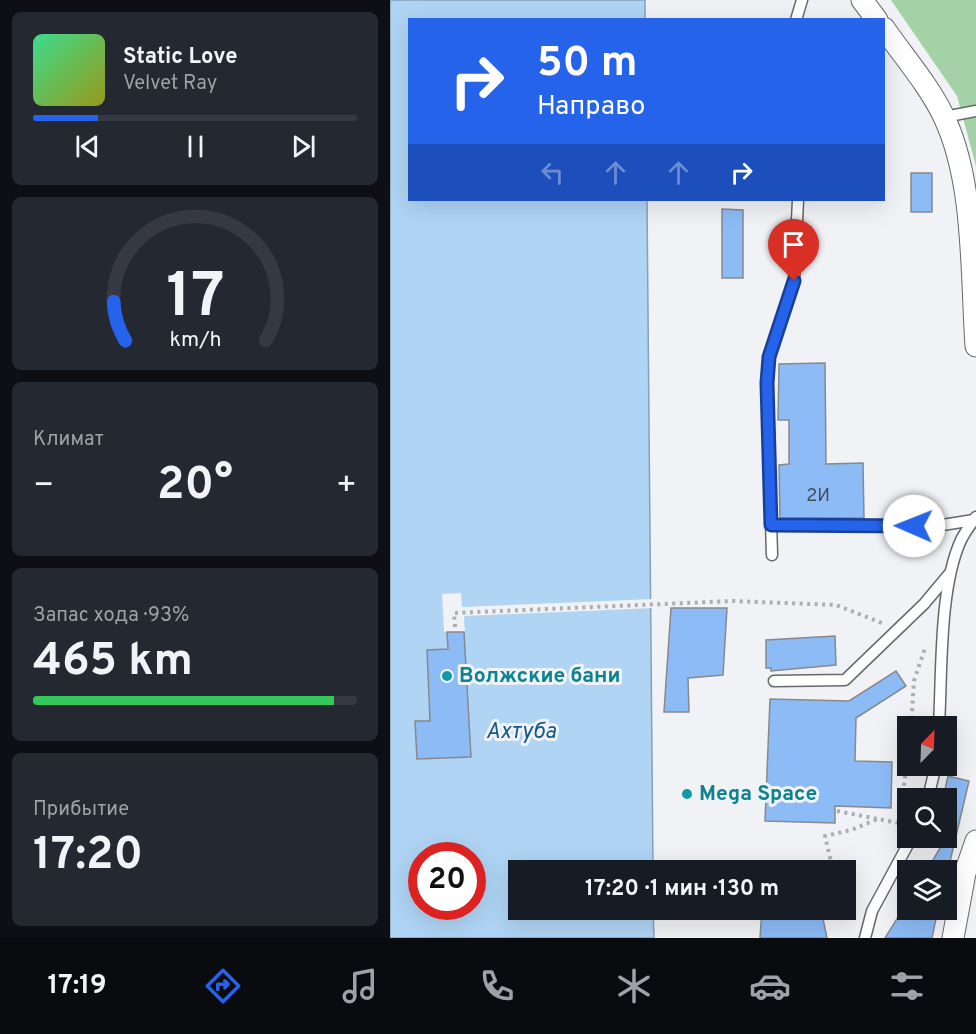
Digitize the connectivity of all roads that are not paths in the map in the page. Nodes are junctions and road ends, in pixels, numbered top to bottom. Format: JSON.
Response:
{"nodes":[{"id":1,"x":802,"y":0,"type":"edge"},
{"id":2,"x":862,"y":0,"type":"edge"},
{"id":3,"x":797,"y":18,"type":"edge"},
{"id":4,"x":876,"y":18,"type":"edge"},
{"id":5,"x":885,"y":29,"type":"edge"},
{"id":6,"x":976,"y":111,"type":"edge"},
{"id":7,"x":944,"y":117,"type":"junction"},
{"id":8,"x":798,"y":201,"type":"edge"},
{"id":9,"x":976,"y":346,"type":"edge"},
{"id":10,"x":975,"y":518,"type":"edge"},
{"id":11,"x":771,"y":525,"type":"junction"},
{"id":12,"x":772,"y":555,"type":"dead end"},
{"id":13,"x":950,"y":573,"type":"junction"},
{"id":14,"x":774,"y":681,"type":"dead end"},
{"id":15,"x":940,"y":716,"type":"edge"},
{"id":16,"x":976,"y":841,"type":"edge"},
{"id":17,"x":906,"y":848,"type":"edge"},
{"id":18,"x":970,"y":873,"type":"edge"},
{"id":19,"x":865,"y":938,"type":"edge"},
{"id":20,"x":953,"y":938,"type":"edge"}],
"edges":[{"from":1,"to":3,"type":"lane"},
{"from":2,"to":4,"type":"street"},
{"from":5,"to":7,"type":"street"},
{"from":6,"to":7,"type":"lane"},
{"from":7,"to":9,"type":"street"},
{"from":8,"to":11,"type":"lane"},
{"from":10,"to":11,"type":"lane"},
{"from":10,"to":13,"type":"lane"},
{"from":11,"to":12,"type":"lane"},
{"from":13,"to":14,"type":"lane"},
{"from":13,"to":15,"type":"lane"},
{"from":16,"to":18,"type":"street"},
{"from":17,"to":19,"type":"lane"},
{"from":18,"to":20,"type":"street"}]}
